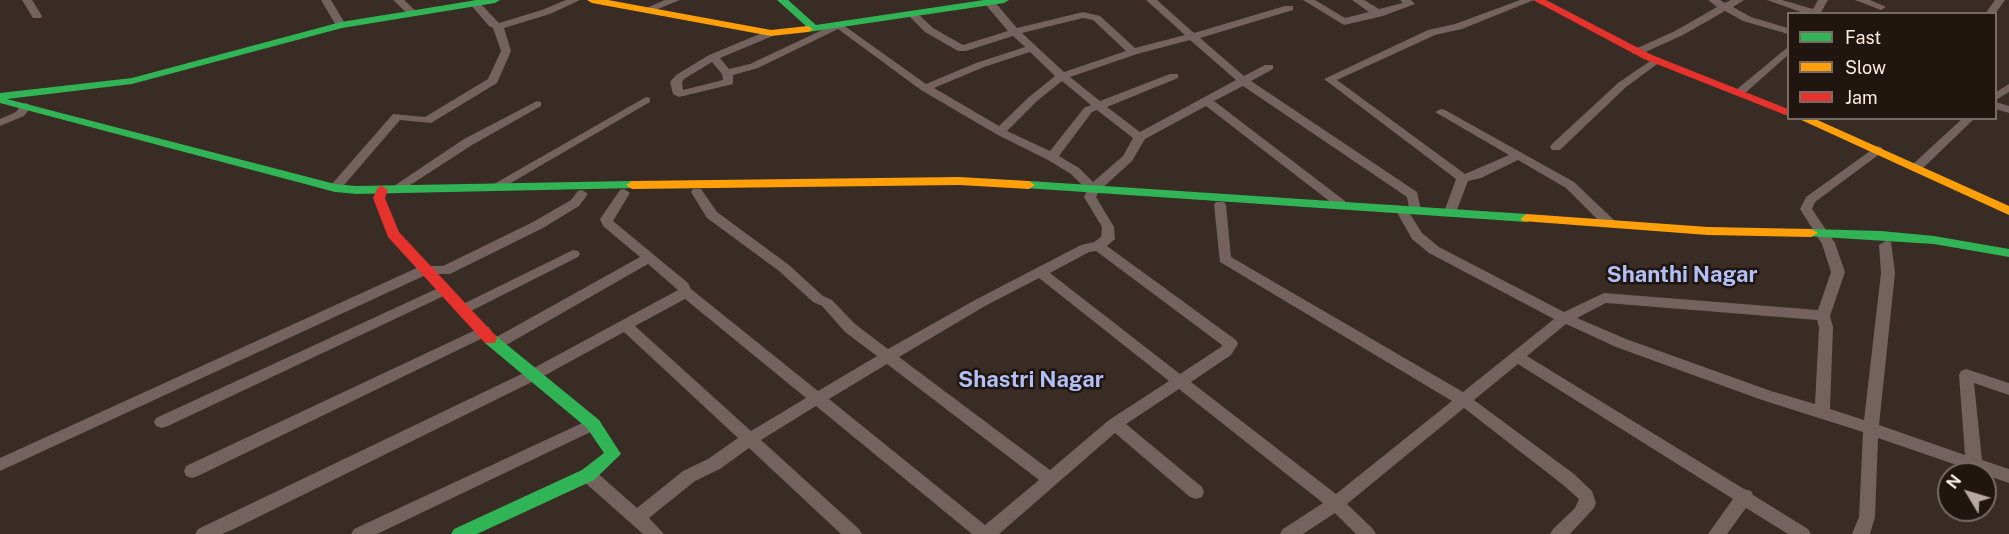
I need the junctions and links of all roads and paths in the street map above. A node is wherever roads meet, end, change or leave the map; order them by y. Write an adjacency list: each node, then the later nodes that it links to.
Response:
1 (27, 0): 31 (street)
2 (326, 0): 32 (street)
3 (398, 0): 28 (street)
4 (495, 0): 21 (main road)
5 (575, 0): 33 (street)
6 (595, 0): 26 (main road)
7 (675, 0): 26 (street)
8 (782, 0): 35 (main road)
9 (1004, 0): 20 (main road)
10 (1151, 0): 39 (street)
11 (1308, 0): 30 (street)
12 (1358, 0): 30 (street)
13 (1406, 0): 30 (street)
14 (1529, 0): 72 (street)
15 (1538, 0): 43 (main road)
16 (1713, 0): 23 (street)
17 (1739, 0): 23 (street)
18 (1772, 0): 27 (street)
19 (1860, 0): 24 (street)
20 (989, 2): 22 (main road); 37 (street)
21 (474, 3): 28 (main road); 33 (street)
22 (962, 3): 29 (main road)
23 (1724, 7): 36 (street); 43 (street)
24 (1881, 7)
25 (1289, 8): 39 (street)
26 (649, 9): 38 (main road)
27 (1812, 12)
28 (413, 14): 32 (main road)
29 (912, 14): 34 (main road); 37 (street)
30 (1378, 14)
31 (38, 16)
32 (341, 25): 53 (main road)
33 (498, 26): 73 (street)
34 (839, 26): 35 (main road); 47 (street); 51 (street)
35 (814, 28): 38 (main road)
36 (1787, 31)
37 (1015, 32): 40 (street); 42 (street)
38 (771, 33): 44 (street)
39 (1192, 38): 42 (street); 50 (street)
40 (1033, 48): 48 (street); 51 (street)
41 (1787, 51): 52 (street)
42 (1132, 52): 48 (street)
43 (1637, 52): 45 (main road)
44 (712, 57): 47 (street); 47 (street)
45 (1656, 60): 52 (main road); 67 (street)
46 (1269, 67): 50 (street)
47 (727, 73)
48 (1062, 76): 57 (street); 65 (street)
49 (1174, 76): 57 (street)
50 (1243, 81): 55 (street); 83 (street)
51 (925, 88): 65 (street)
52 (1740, 92): 61 (main road)
53 (0, 98): 59 (main road)
54 (646, 100): 74 (street)
55 (1207, 101): 66 (street); 80 (street)
56 (537, 104): 76 (street)
57 (1097, 105): 66 (street); 70 (street)
58 (0, 110): 59 (main road)
59 (23, 110): 64 (street); 73 (main road); 76 (main road)
60 (1441, 112): 69 (street)
61 (1787, 113)
62 (1968, 120): 71 (street)
63 (1822, 122): 68 (main road)
64 (0, 123)
65 (1000, 132): 70 (street)
66 (1140, 137): 78 (street)
67 (1556, 147)
68 (1877, 150): 71 (main road); 86 (street)
69 (1519, 155): 72 (street); 85 (street)
70 (1052, 157): 78 (street)
71 (1916, 168): 82 (main road)
72 (1463, 178): 84 (street)
73 (335, 188): 76 (main road)
74 (493, 188): 76 (main road); 78 (main road)
75 (696, 192): 77 (main road); 78 (main road); 104 (street)
76 (385, 193): 79 (main road); 93 (main road)
77 (624, 193): 79 (main road); 91 (street)
78 (1091, 193): 80 (main road); 81 (main road); 88 (street)
79 (582, 194): 93 (street)
80 (1341, 204): 83 (main road)
81 (1220, 205): 83 (main road); 109 (street)
82 (2009, 211)
83 (1407, 212): 84 (main road); 86 (main road); 99 (street)
84 (1450, 212): 85 (main road)
85 (1610, 224): 86 (main road)
86 (1824, 238): 87 (main road); 89 (main road); 98 (street)
87 (1886, 245): 92 (main road); 114 (street)
88 (1098, 246): 94 (street); 106 (street)
89 (2009, 253)
90 (573, 254): 97 (street)
91 (649, 257): 96 (street); 102 (street)
92 (2009, 261)
93 (426, 269): 95 (main road); 118 (street)
94 (1040, 272): 104 (street); 106 (street)
95 (446, 290): 97 (main road); 111 (street)
96 (686, 292): 100 (street); 108 (street)
97 (464, 309): 101 (main road)
98 (1823, 316): 99 (street); 110 (street)
99 (1564, 318): 103 (street); 110 (street)
100 (625, 325): 105 (street); 115 (street)
101 (484, 331): 102 (main road); 119 (street)
102 (496, 344): 105 (main road)
103 (1516, 356): 109 (street); 123 (street)
104 (887, 357): 108 (street); 121 (street)
105 (533, 375): 112 (main road); 126 (street)
106 (1178, 381): 113 (street); 124 (street)
107 (2009, 389): 117 (street)
108 (818, 399): 115 (street); 131 (street)
109 (1463, 400): 124 (street); 134 (street)
110 (1822, 412): 114 (street)
111 (162, 422)
112 (593, 424): 120 (main road); 127 (street)
113 (1116, 424): 121 (street); 122 (street)
114 (1870, 428): 116 (street); 137 (street)
115 (748, 440): 125 (street); 130 (street)
116 (1968, 462)
117 (1974, 462)
118 (0, 465)
119 (192, 471)
120 (588, 475): 125 (street); 128 (main road)
121 (1050, 479): 131 (street)
122 (1196, 492)
123 (1745, 496): 135 (street); 136 (street)
124 (1336, 504): 132 (street); 133 (street)
125 (637, 518): 129 (street)
126 (204, 534)
127 (360, 534)
128 (460, 534)
129 (655, 534)
130 (853, 534)
131 (986, 534)
132 (1290, 534)
133 (1367, 534)
134 (1559, 534)
135 (1717, 534)
136 (1802, 534)
137 (1861, 534)

